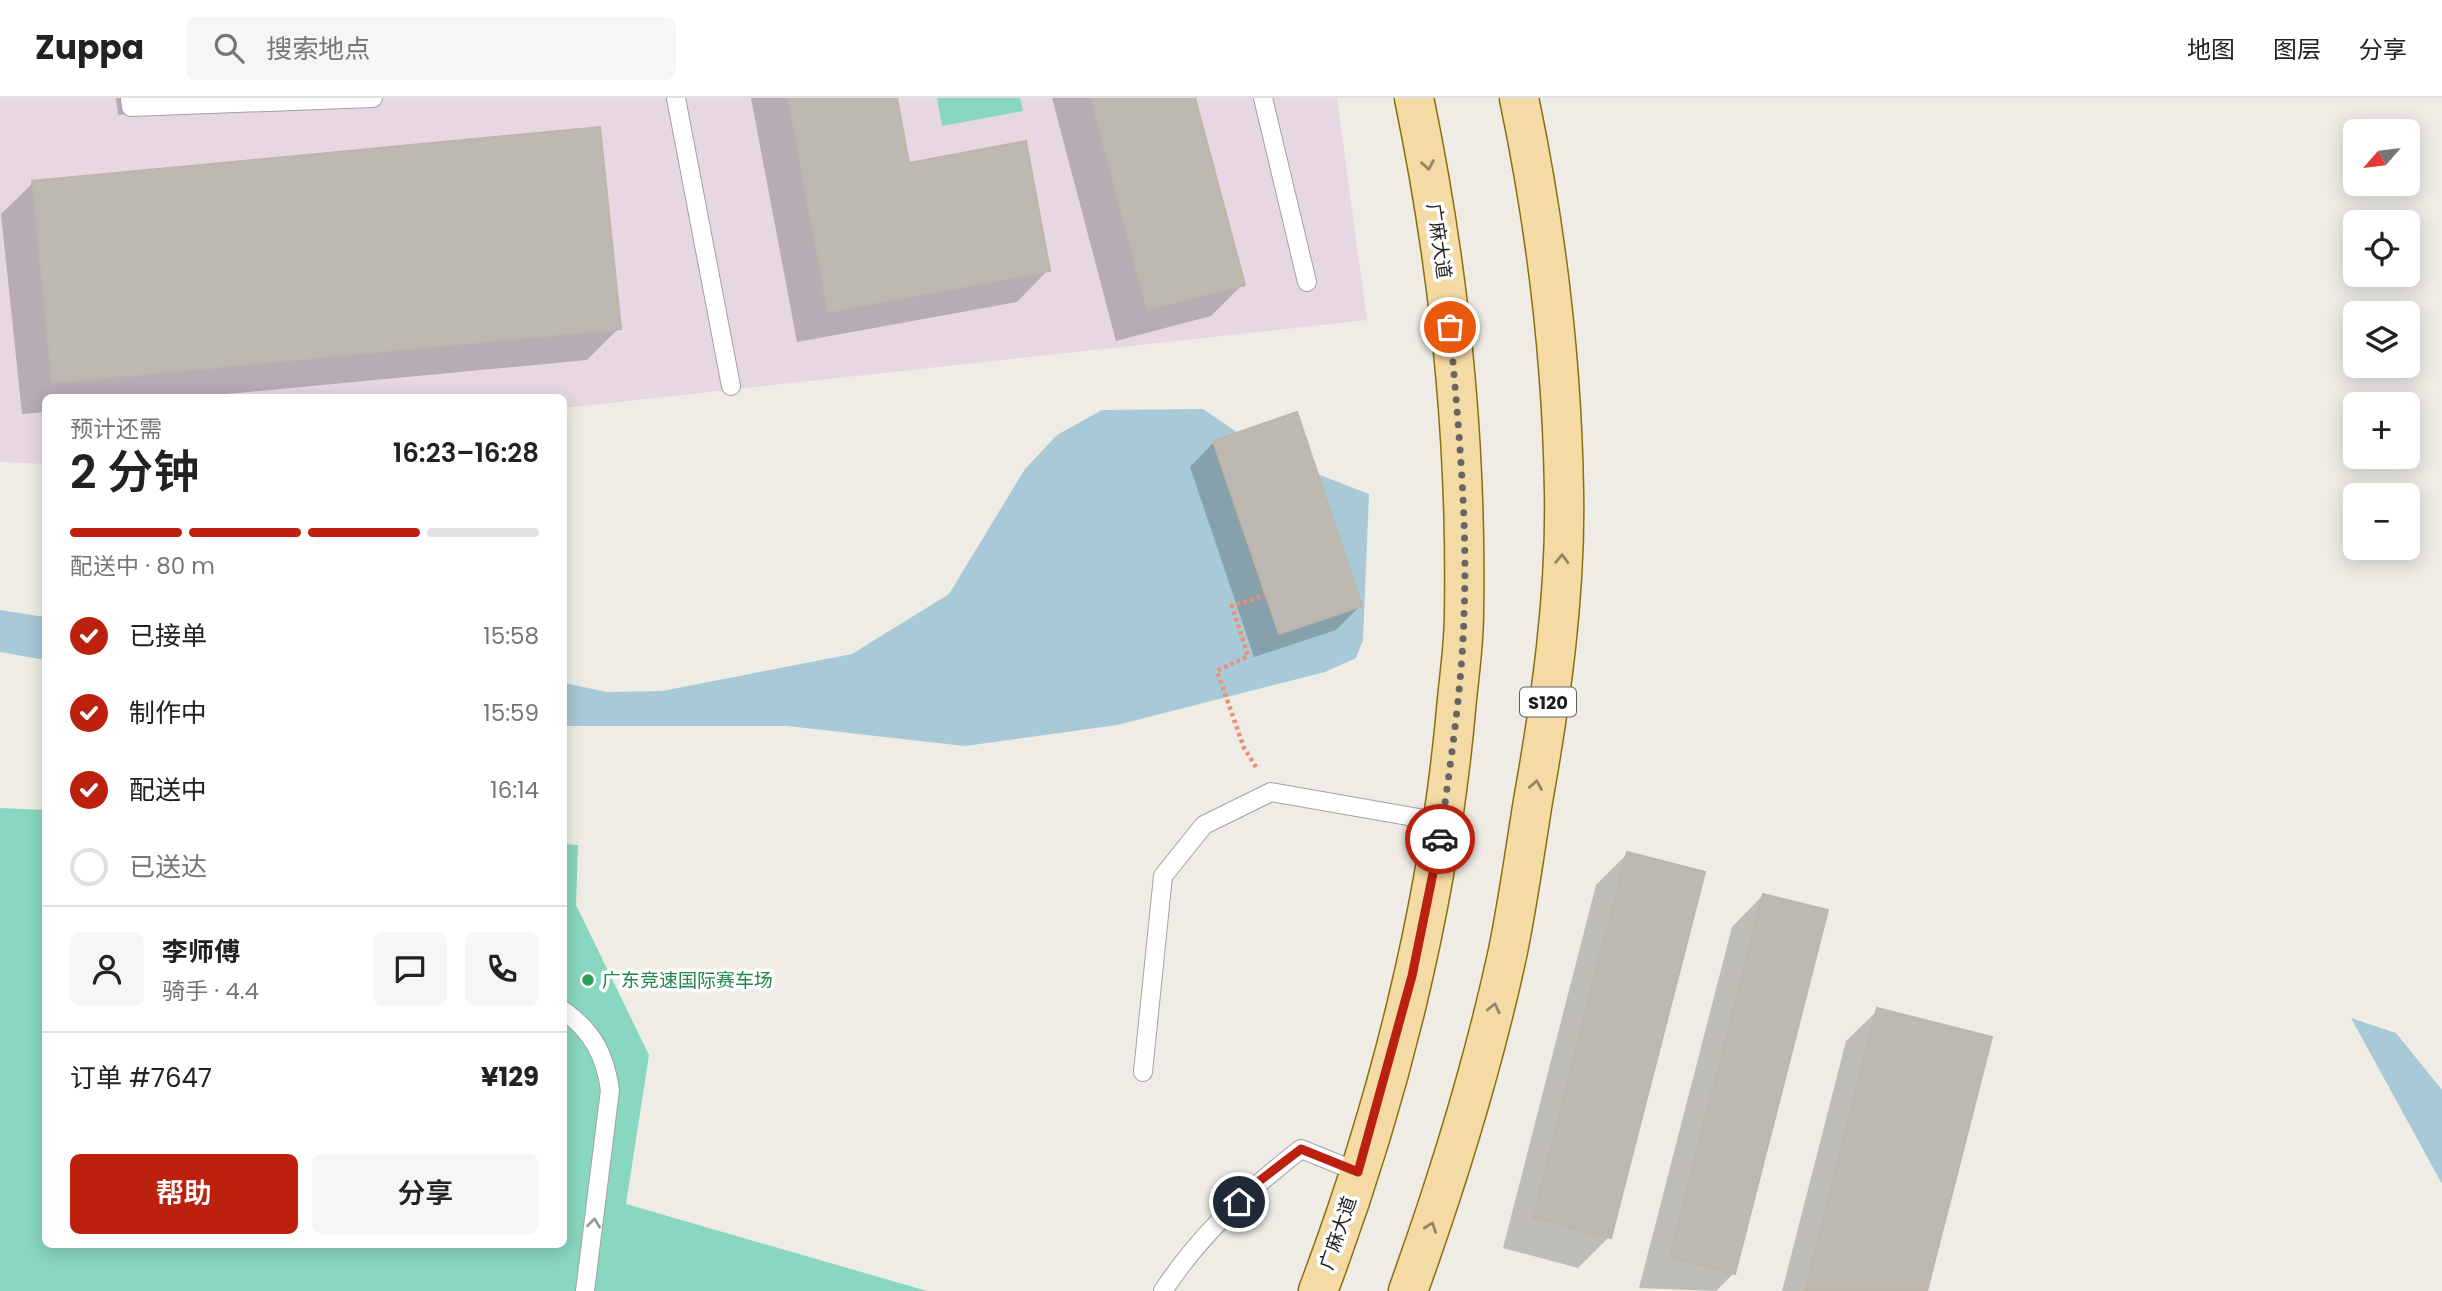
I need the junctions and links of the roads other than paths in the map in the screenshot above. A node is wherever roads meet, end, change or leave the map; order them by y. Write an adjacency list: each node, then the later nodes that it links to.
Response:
1 (130, 98): 2 (lane)
2 (373, 98)
3 (676, 98): 8 (lane)
4 (1263, 98): 7 (lane)
5 (1414, 98): 9 (main road, 广麻大道, one-way to 9)
6 (1519, 98): 16 (main road, S120, one-way to 6)
7 (1307, 282)
8 (731, 386)
9 (1442, 821): 11 (lane); 12 (main road, 广麻大道)
10 (567, 1013): 13 (lane, one-way to 10)
11 (1143, 1072)
12 (1358, 1172): 14 (lane); 15 (main road, 广麻大道)
13 (585, 1291)
14 (1163, 1291)
15 (1318, 1291)
16 (1408, 1291)

